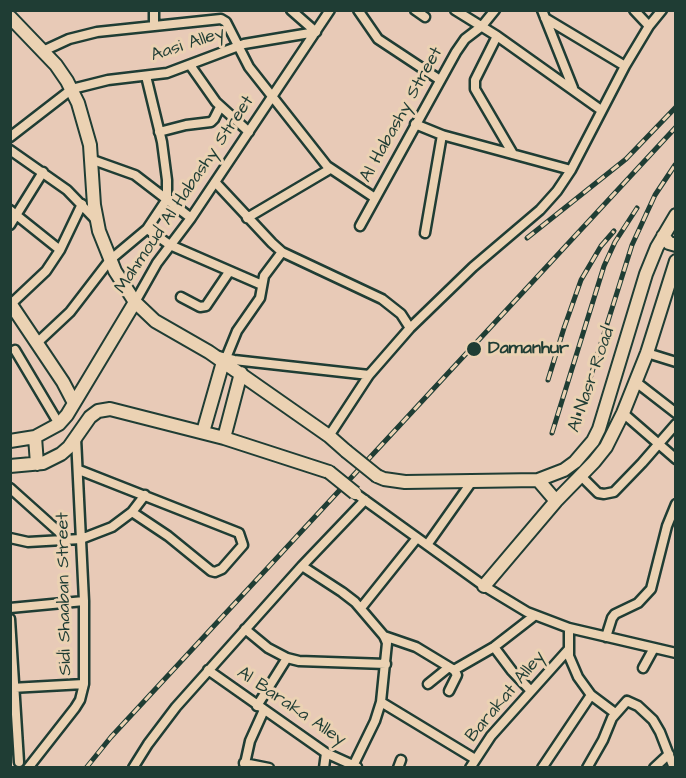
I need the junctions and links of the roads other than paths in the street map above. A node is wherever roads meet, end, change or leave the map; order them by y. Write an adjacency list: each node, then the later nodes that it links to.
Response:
1 (154, 10): 13 (street)
2 (291, 10): 16 (street)
3 (330, 10): 16 (street, Mahmoud Al Habashy Street)
4 (358, 10): 23 (street)
5 (415, 10): 12 (street)
6 (455, 10): 14 (street)
7 (495, 10): 14 (street, Al Habashy Street)
8 (634, 10): 15 (street)
9 (662, 10): 15 (street)
10 (543, 14): 21 (street); 25 (street)
11 (10, 17): 19 (main road, Al Nasr Road)
12 (425, 17)
13 (154, 25): 18 (street); 19 (street)
14 (482, 26): 17 (street); 23 (street, Al Habashy Street)
15 (649, 26): 21 (street)
16 (316, 32): 18 (street, Aasi Alley); 26 (street, Mahmoud Al Habashy Street)
17 (497, 36): 25 (street); 35 (street)
18 (237, 46): 20 (street, Aasi Alley); 26 (street)
19 (43, 51): 24 (main road, Al Nasr Road)
20 (190, 65): 22 (street, Aasi Alley); 27 (street)
21 (625, 66): 28 (street)
22 (146, 76): 24 (street, Aasi Alley); 30 (street)
23 (440, 80): 29 (street, Al Habashy Street)
24 (72, 89): 33 (street); 36 (main road, Al Nasr Road)
25 (574, 89): 28 (street)
26 (272, 98): 31 (street, Mahmoud Al Habashy Street); 37 (street)
27 (220, 107): 30 (street); 31 (street)
28 (601, 110): 38 (street)
29 (415, 124): 32 (street); 41 (street, Al Habashy Street)
30 (159, 132): 42 (street)
31 (249, 132): 40 (street, Mahmoud Al Habashy Street)
32 (442, 135): 35 (street); 52 (street)
33 (10, 137)
34 (10, 150): 39 (street)
35 (513, 154): 38 (street)
36 (93, 160): 42 (street); 48 (main road, Al Nasr Road)
37 (330, 169): 41 (street); 47 (street)
38 (571, 170): 66 (street)
39 (43, 172): 43 (street); 44 (street)
40 (215, 182): 46 (street, Mahmoud Al Habashy Street); 47 (street)
41 (375, 198): 50 (street, Al Habashy Street)
42 (167, 199): 46 (street); 51 (street)
43 (82, 204): 48 (street); 56 (street)
44 (14, 213): 49 (street); 56 (street)
45 (675, 215): 53 (main road, Al Nasr Road)
46 (191, 218): 54 (street, Mahmoud Al Habashy Street)
47 (248, 218): 57 (street)
48 (96, 220): 58 (main road, Al Nasr Road)
49 (10, 225)
50 (360, 226)
51 (147, 229): 54 (street); 58 (street)
52 (425, 233)
53 (663, 236): 55 (main road); 59 (main road, Al Nasr Road)
54 (170, 245): 61 (street); 64 (street, Mahmoud Al Habashy Street)
55 (675, 245)
56 (60, 250): 65 (street)
57 (282, 252): 62 (street); 66 (street)
58 (110, 260): 64 (main road, Al Nasr Road); 67 (street)
59 (651, 263): 60 (main road); 93 (main road, Al Nasr Road)
60 (673, 266): 69 (main road, Al Nasr Road)
61 (229, 272): 62 (street); 63 (street)
62 (262, 285): 70 (street)
63 (181, 297)
64 (135, 302): 70 (main road, Al Nasr Road); 75 (main road, Mahmoud Al Habashy Street)
65 (11, 304): 67 (main road)
66 (410, 328): 73 (street)
67 (38, 342): 75 (main road)
68 (15, 350): 78 (street)
69 (647, 353): 71 (street); 74 (main road, Al Nasr Road)
70 (225, 360): 72 (main road, Al Nasr Road); 73 (street); 80 (main road)
71 (675, 362)
72 (241, 374): 81 (main road, Al Nasr Road); 84 (main road)
73 (369, 375): 81 (street)
74 (636, 382): 76 (main road, Al Nasr Road); 77 (street)
75 (74, 403): 78 (main road, Mahmoud Al Habashy Street)
76 (623, 413): 86 (street); 91 (main road, Al Nasr Road)
77 (675, 413)
78 (59, 424): 82 (main road)
79 (675, 424): 86 (street)
80 (203, 432): 83 (main road); 84 (main road)
81 (329, 436): 92 (main road, Al Nasr Road, bridge)
82 (35, 437): 85 (main road); 88 (main road)
83 (76, 438): 88 (main road); 90 (street, Sidi Shaaban Street)
84 (224, 438): 96 (main road, bridge)
85 (10, 441)
86 (659, 444): 87 (street); 91 (street)
87 (675, 459)
88 (38, 464): 89 (main road)
89 (10, 466)
90 (78, 470): 95 (street); 102 (street, Sidi Shaaban Street)
91 (581, 476): 97 (main road, Al Nasr Road)
92 (473, 480): 93 (main road, Al Nasr Road); 104 (street)
93 (538, 480): 97 (main road)
94 (10, 488): 103 (street)
95 (145, 495): 99 (street); 99 (street)
96 (360, 496): 101 (street); 105 (street)
97 (556, 501): 106 (main road, Al Nasr Road)
98 (675, 508): 115 (street)
99 (132, 512): 102 (street)
100 (10, 538): 103 (street)
101 (417, 538): 104 (street); 109 (street)
102 (81, 539): 103 (street); 107 (street, Sidi Shaaban Street)
103 (68, 540)
104 (427, 545): 106 (street)
105 (302, 566): 109 (street); 112 (street)
106 (484, 586): 110 (street)
107 (84, 601): 108 (street); 125 (street, Sidi Shaaban Street)
108 (10, 608)
109 (361, 608): 114 (street)
110 (534, 616): 113 (street); 116 (street)
111 (10, 619): 127 (street)
112 (245, 628): 120 (street); 124 (street)
113 (568, 628): 115 (street); 118 (street)
114 (384, 636): 121 (street); 122 (street)
115 (606, 637): 117 (street)
116 (494, 646): 122 (street); 129 (street)
117 (654, 648): 119 (street); 123 (street)
118 (568, 650): 129 (street, Barakat Alley); 130 (street)
119 (675, 653)
120 (287, 658): 121 (street); 132 (street)
121 (386, 664): 131 (street)
122 (451, 668): 126 (street); 128 (street)
123 (643, 668)
124 (208, 670): 132 (street, Al Baraka Alley); 142 (street)
125 (84, 684): 127 (street); 139 (street, Sidi Shaaban Street)
126 (428, 684)
127 (12, 688): 134 (street)
128 (448, 691)
129 (531, 691): 138 (street, Barakat Alley)
130 (591, 695): 133 (street); 145 (street)
131 (381, 702): 138 (street); 141 (street)
132 (261, 708): 135 (street, Al Baraka Alley); 140 (street)
133 (615, 713): 136 (street); 146 (street)
134 (14, 735): 137 (street)
135 (326, 753): 141 (street, Al Baraka Alley); 144 (street)
136 (669, 754): 147 (street); 148 (street)
137 (15, 762): 139 (street)
138 (472, 763)
139 (31, 764)
140 (244, 765): 143 (street)
141 (355, 767)
142 (133, 768)
143 (269, 768)
144 (324, 768)
145 (542, 768)
146 (587, 768)
147 (654, 768)
148 (674, 768)

